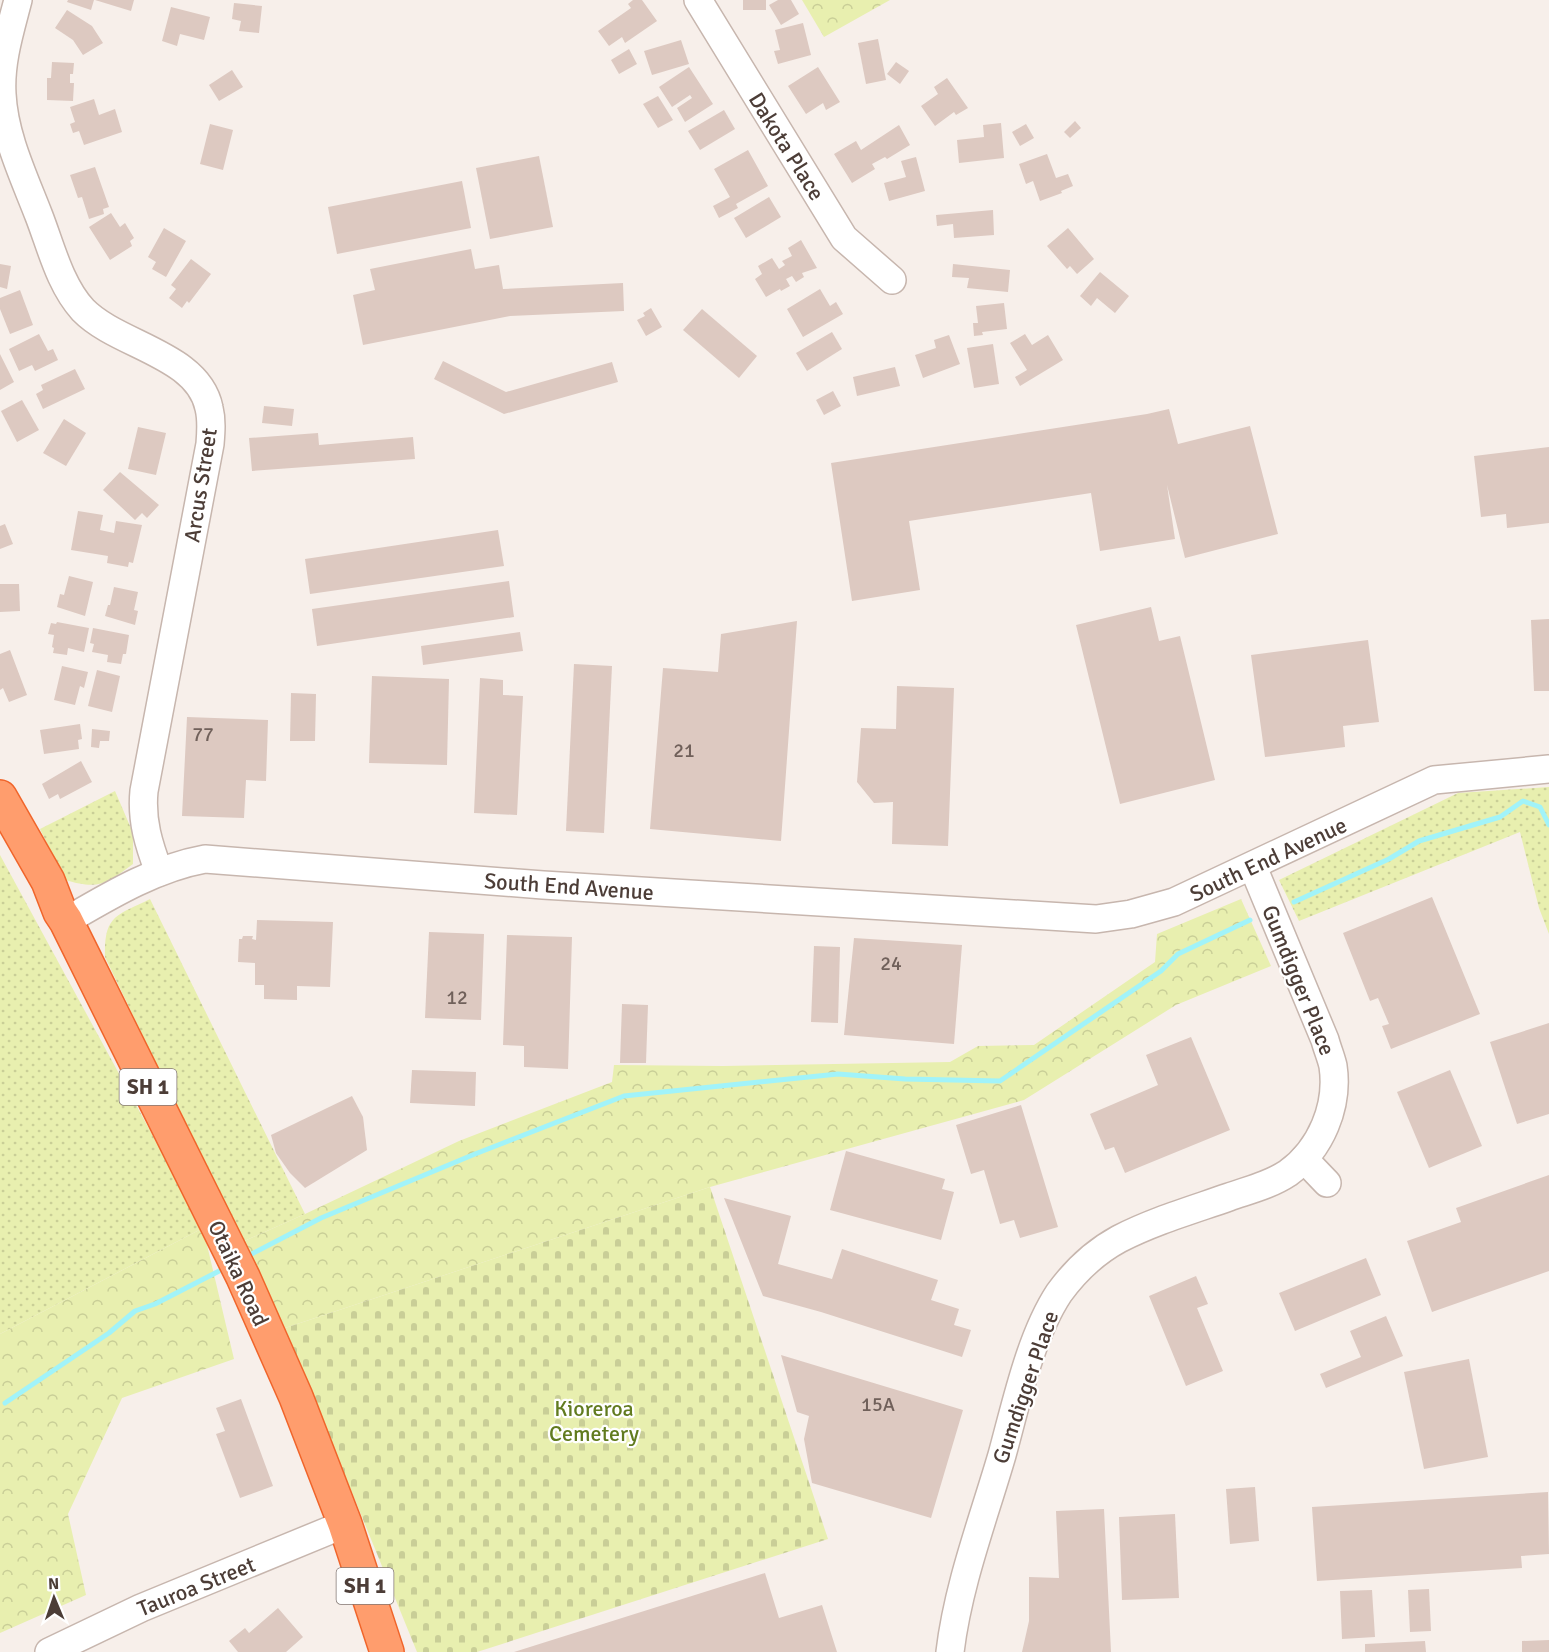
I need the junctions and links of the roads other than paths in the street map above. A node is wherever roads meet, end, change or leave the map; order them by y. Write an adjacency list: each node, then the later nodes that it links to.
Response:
1 (18, 0): 8 (street, Arcus Street)
2 (698, 0): 3 (street, Dakota Place)
3 (892, 280)
4 (1549, 769): 7 (street, South End Avenue)
5 (0, 797): 9 (highway, Otaika Road / SH 1)
6 (0, 829): 9 (highway, Otaika Road / SH 1)
7 (1253, 867): 8 (street, South End Avenue); 10 (street, Gumdigger Place)
8 (159, 872): 9 (street)
9 (63, 917): 12 (highway, Otaika Road / SH 1)
10 (1304, 1159): 11 (street); 15 (street, Gumdigger Place)
11 (1327, 1183)
12 (345, 1524): 13 (highway, Otaika Road / SH 1); 14 (street, Tauroa Street)
13 (387, 1650)
14 (49, 1652)
15 (950, 1652)

